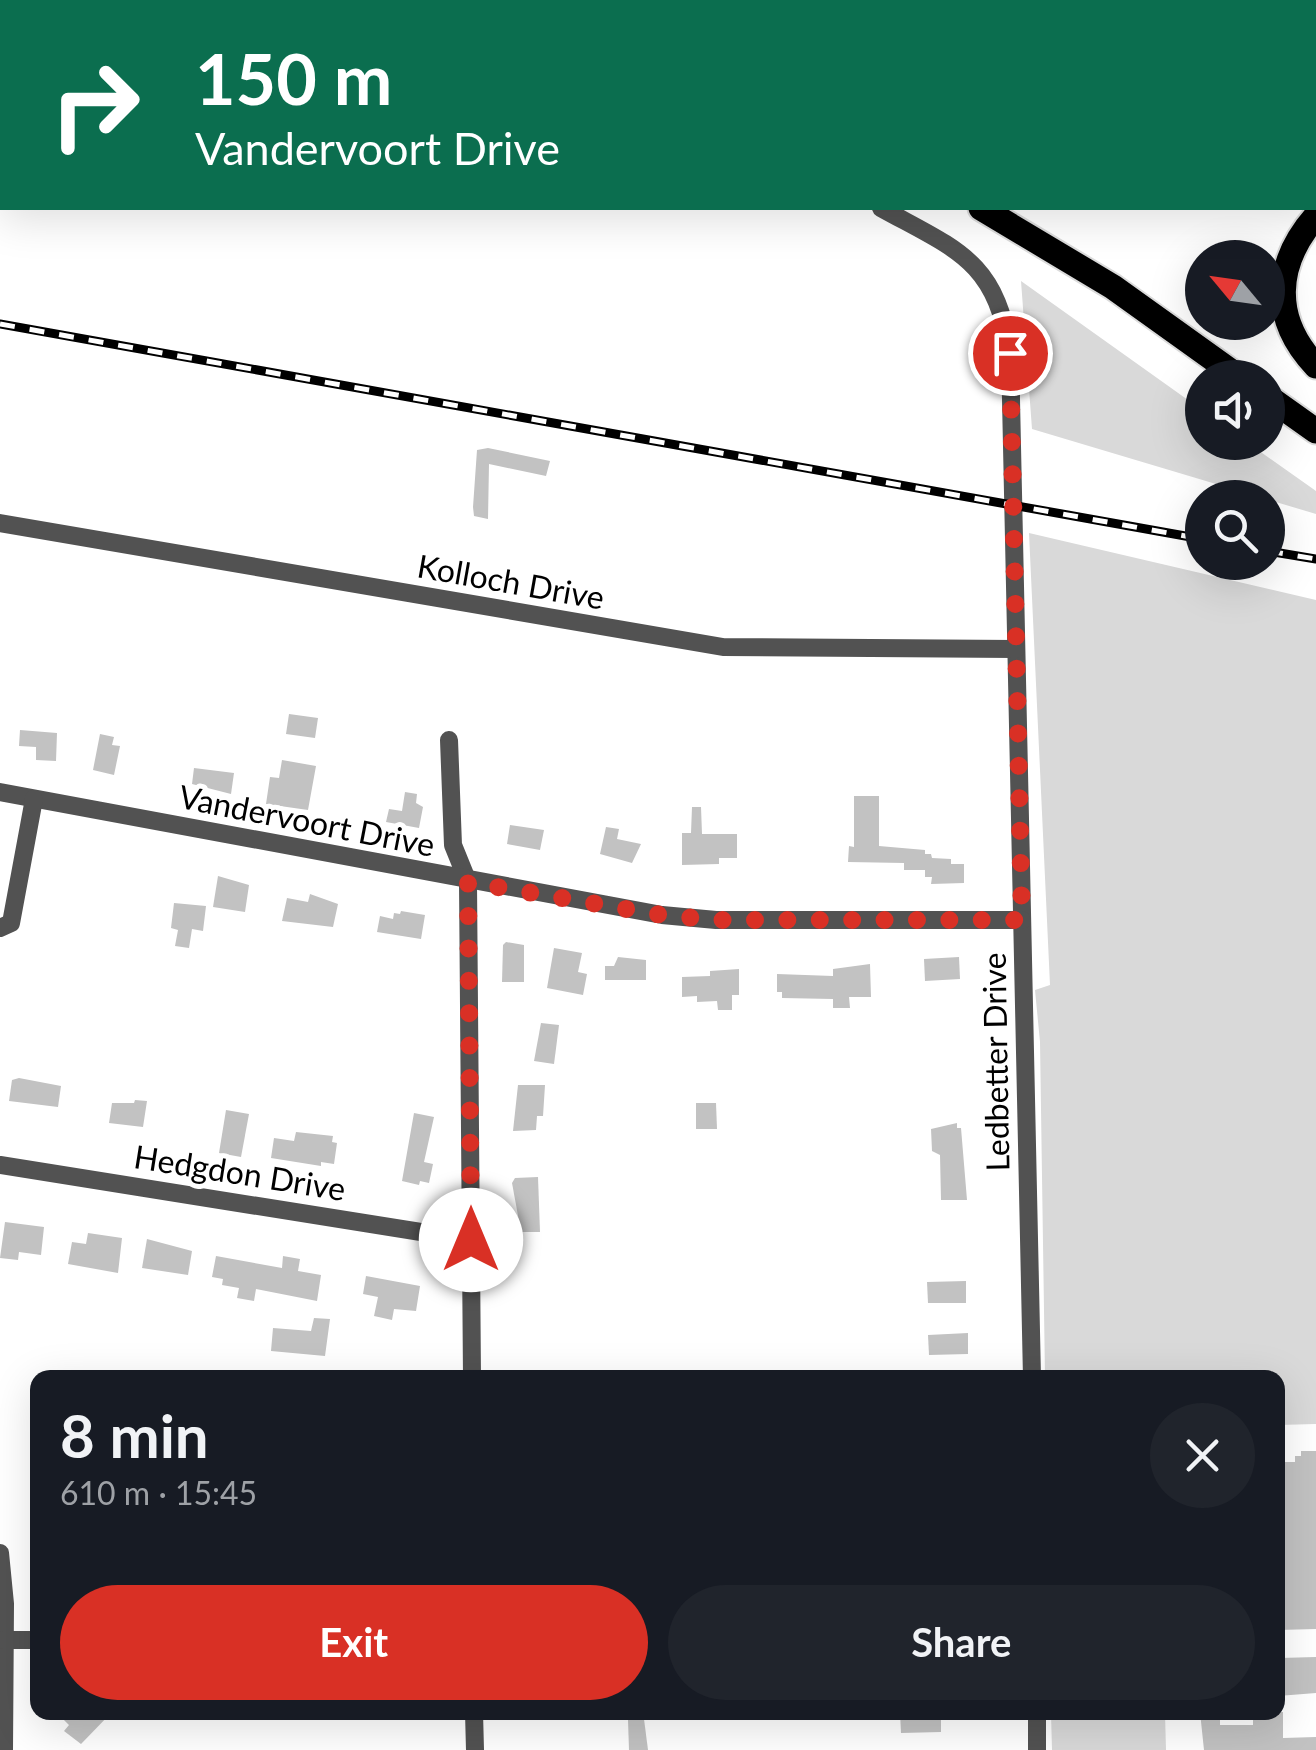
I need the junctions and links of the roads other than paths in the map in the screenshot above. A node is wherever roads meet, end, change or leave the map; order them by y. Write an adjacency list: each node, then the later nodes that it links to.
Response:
1 (884, 210): 9 (street, Ledbetter Drive)
2 (984, 210): 4 (highway)
3 (1316, 216): 5 (highway)
4 (1214, 360)
5 (1316, 366)
6 (1285, 409): 7 (highway)
7 (1316, 432)
8 (0, 523): 9 (street, Kolloch Drive)
9 (1016, 649): 14 (street, Ledbetter Drive)
10 (449, 740): 13 (street)
11 (0, 792): 12 (street, Vandervoort Drive)
12 (34, 799): 13 (street, Vandervoort Drive); 15 (street)
13 (468, 882): 14 (street, Vandervoort Drive); 17 (street)
14 (1022, 920): 19 (street, Ledbetter Drive)
15 (0, 928)
16 (0, 1164): 17 (street, Hedgdon Drive)
17 (471, 1240): 18 (street)
18 (472, 1370)
19 (1032, 1370)
20 (0, 1552): 21 (street)
21 (2, 1605): 22 (street)
22 (3, 1640): 23 (street); 26 (street)
23 (30, 1640)
24 (474, 1720): 27 (street)
25 (1037, 1720): 28 (street)
26 (4, 1750)
27 (474, 1750)
28 (1038, 1750)

